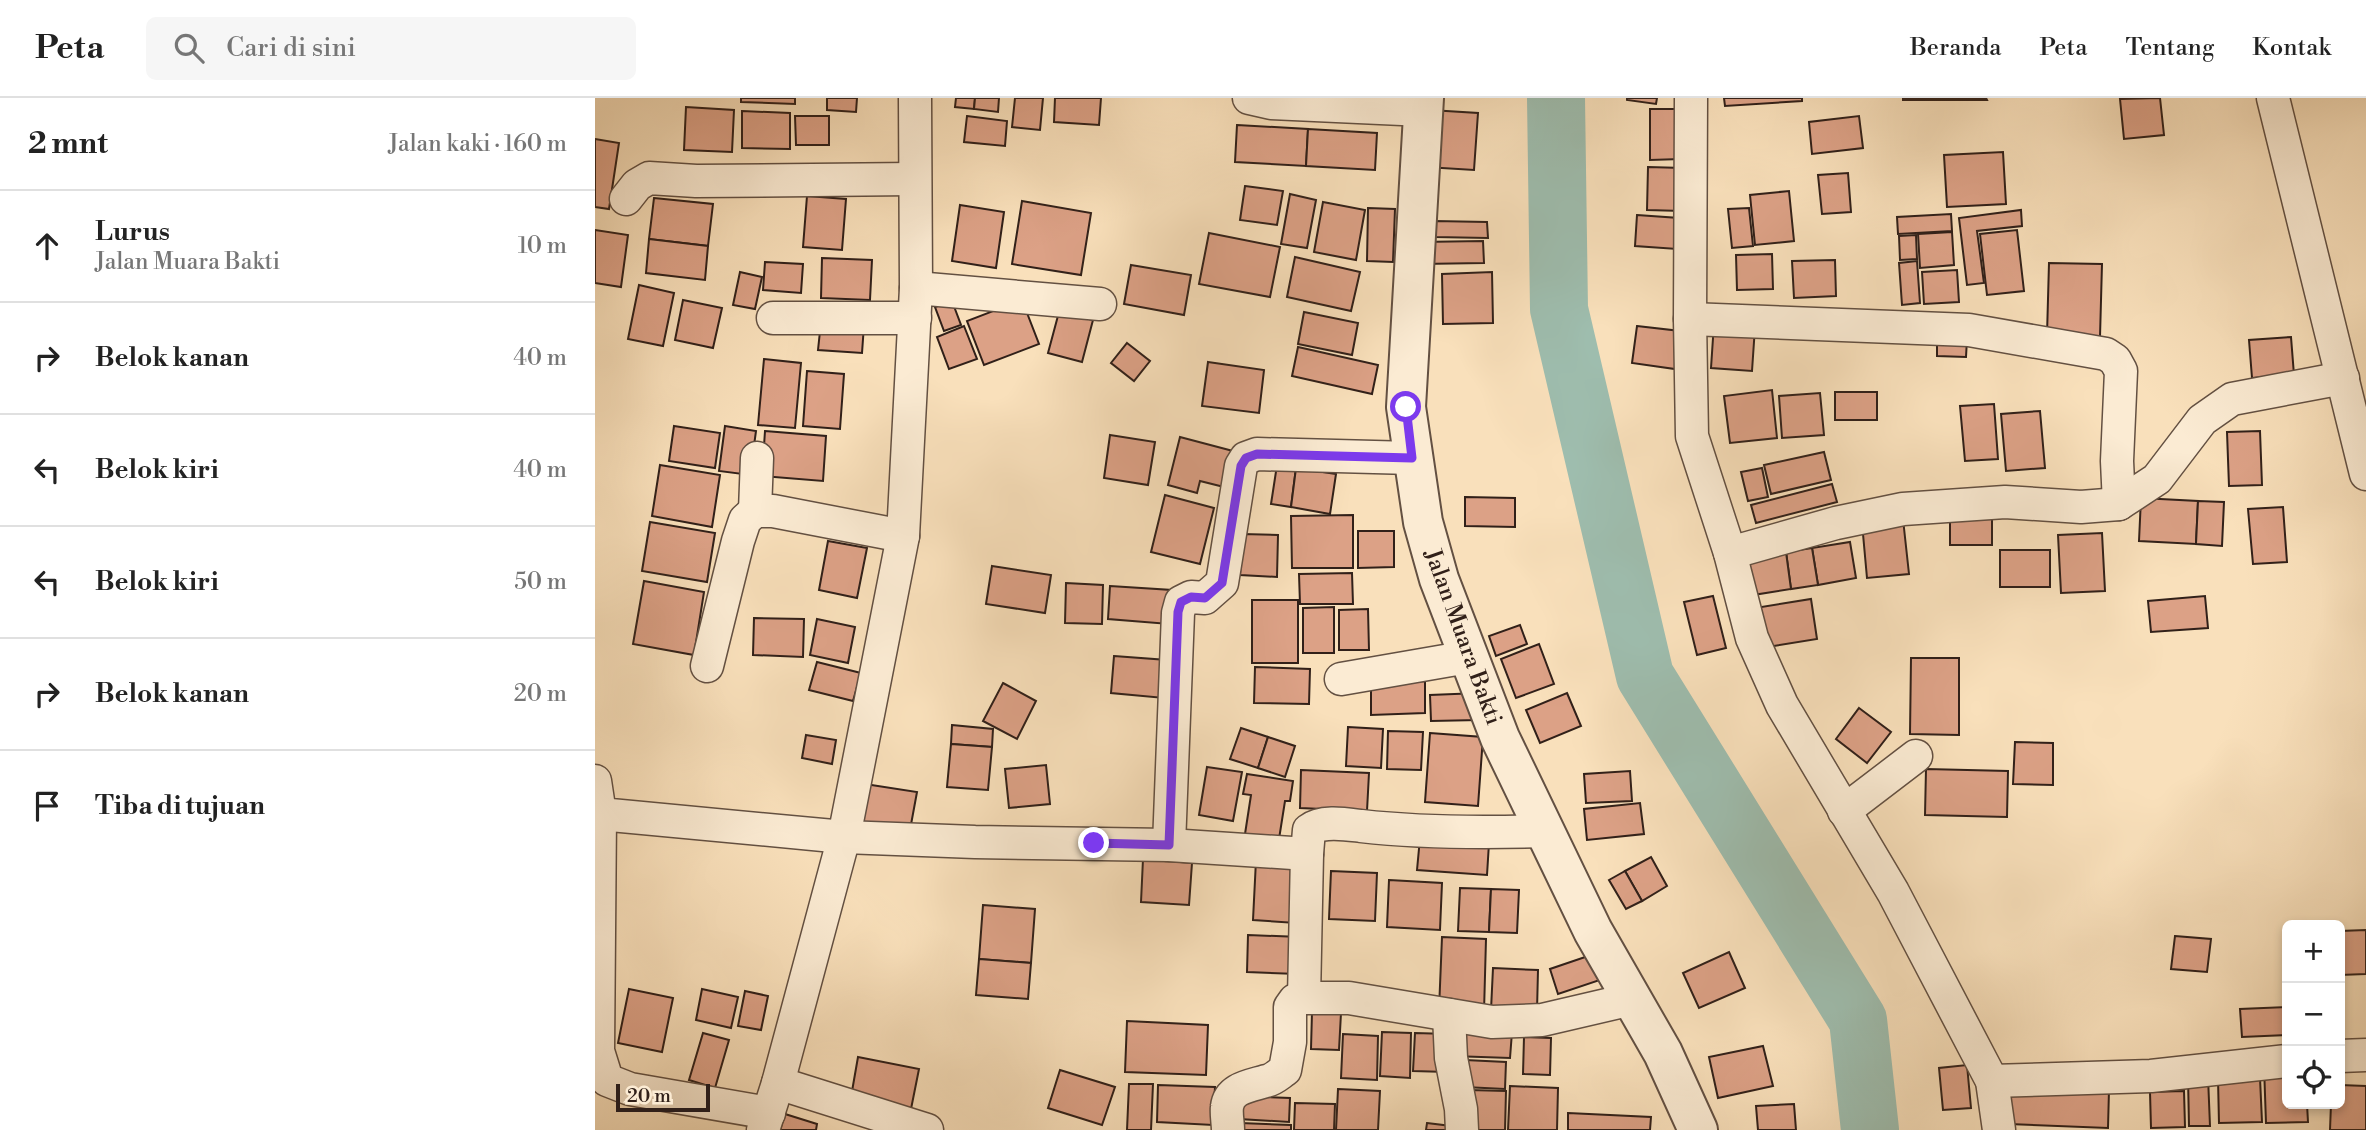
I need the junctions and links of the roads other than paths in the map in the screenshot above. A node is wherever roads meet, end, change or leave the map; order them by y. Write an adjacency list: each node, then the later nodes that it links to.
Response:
1 (915, 98): 6 (street)
2 (1249, 98): 5 (street)
3 (1691, 98): 11 (street)
4 (2273, 98): 12 (street)
5 (1424, 104): 14 (street, Jalan Muara Bakti)
6 (914, 179): 7 (street); 8 (street)
7 (626, 199)
8 (915, 303): 9 (street); 10 (street); 18 (street)
9 (1100, 304)
10 (773, 318)
11 (1690, 319): 16 (street); 19 (street)
12 (2343, 378): 15 (street); 16 (street)
13 (757, 458): 17 (street)
14 (1412, 458): 20 (street, Jalan Muara Bakti); 29 (street)
15 (2366, 474)
16 (2119, 504): 19 (street)
17 (755, 511): 18 (street); 21 (street)
18 (903, 536): 28 (street)
19 (1730, 553): 25 (street)
20 (1468, 657): 22 (street); 27 (street, Jalan Muara Bakti)
21 (707, 666)
22 (1341, 679)
23 (1916, 756): 25 (street)
24 (595, 781): 26 (street)
25 (1844, 811): 37 (street)
26 (600, 814): 28 (street); 39 (street)
27 (1545, 831): 30 (street); 32 (street, Jalan Muara Bakti)
28 (844, 836): 29 (street); 38 (street)
29 (1169, 845): 30 (street)
30 (1307, 854): 31 (street)
31 (1304, 998): 33 (street); 41 (street)
32 (1632, 999): 33 (street); 43 (street, Jalan Muara Bakti)
33 (1449, 1015): 42 (street)
34 (2366, 1055): 35 (street)
35 (2345, 1056)
36 (2282, 1062): 37 (street)
37 (1992, 1082): 44 (street)
38 (778, 1083): 39 (street); 40 (street)
39 (766, 1121)
40 (927, 1130)
41 (1228, 1130)
42 (1462, 1130)
43 (1698, 1130)
44 (1999, 1130)

